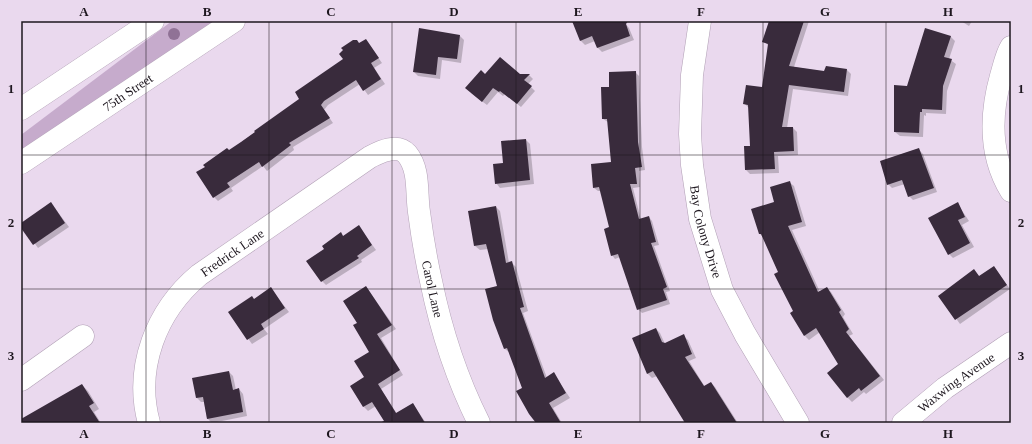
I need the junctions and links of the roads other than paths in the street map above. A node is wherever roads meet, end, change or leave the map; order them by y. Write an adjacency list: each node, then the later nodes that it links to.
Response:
1 (153, 21): 5 (street)
2 (234, 21): 7 (street, 75th Street)
3 (700, 21): 14 (street, Bay Colony Drive)
4 (1011, 47): 8 (street)
5 (21, 109)
6 (405, 152): 12 (street, Fredrick Lane); 13 (street, Carol Lane)
7 (21, 163)
8 (1011, 191)
9 (83, 336): 11 (street)
10 (1011, 343): 15 (street, Waxwing Avenue)
11 (21, 380)
12 (149, 423)
13 (479, 423)
14 (798, 423)
15 (903, 423)

